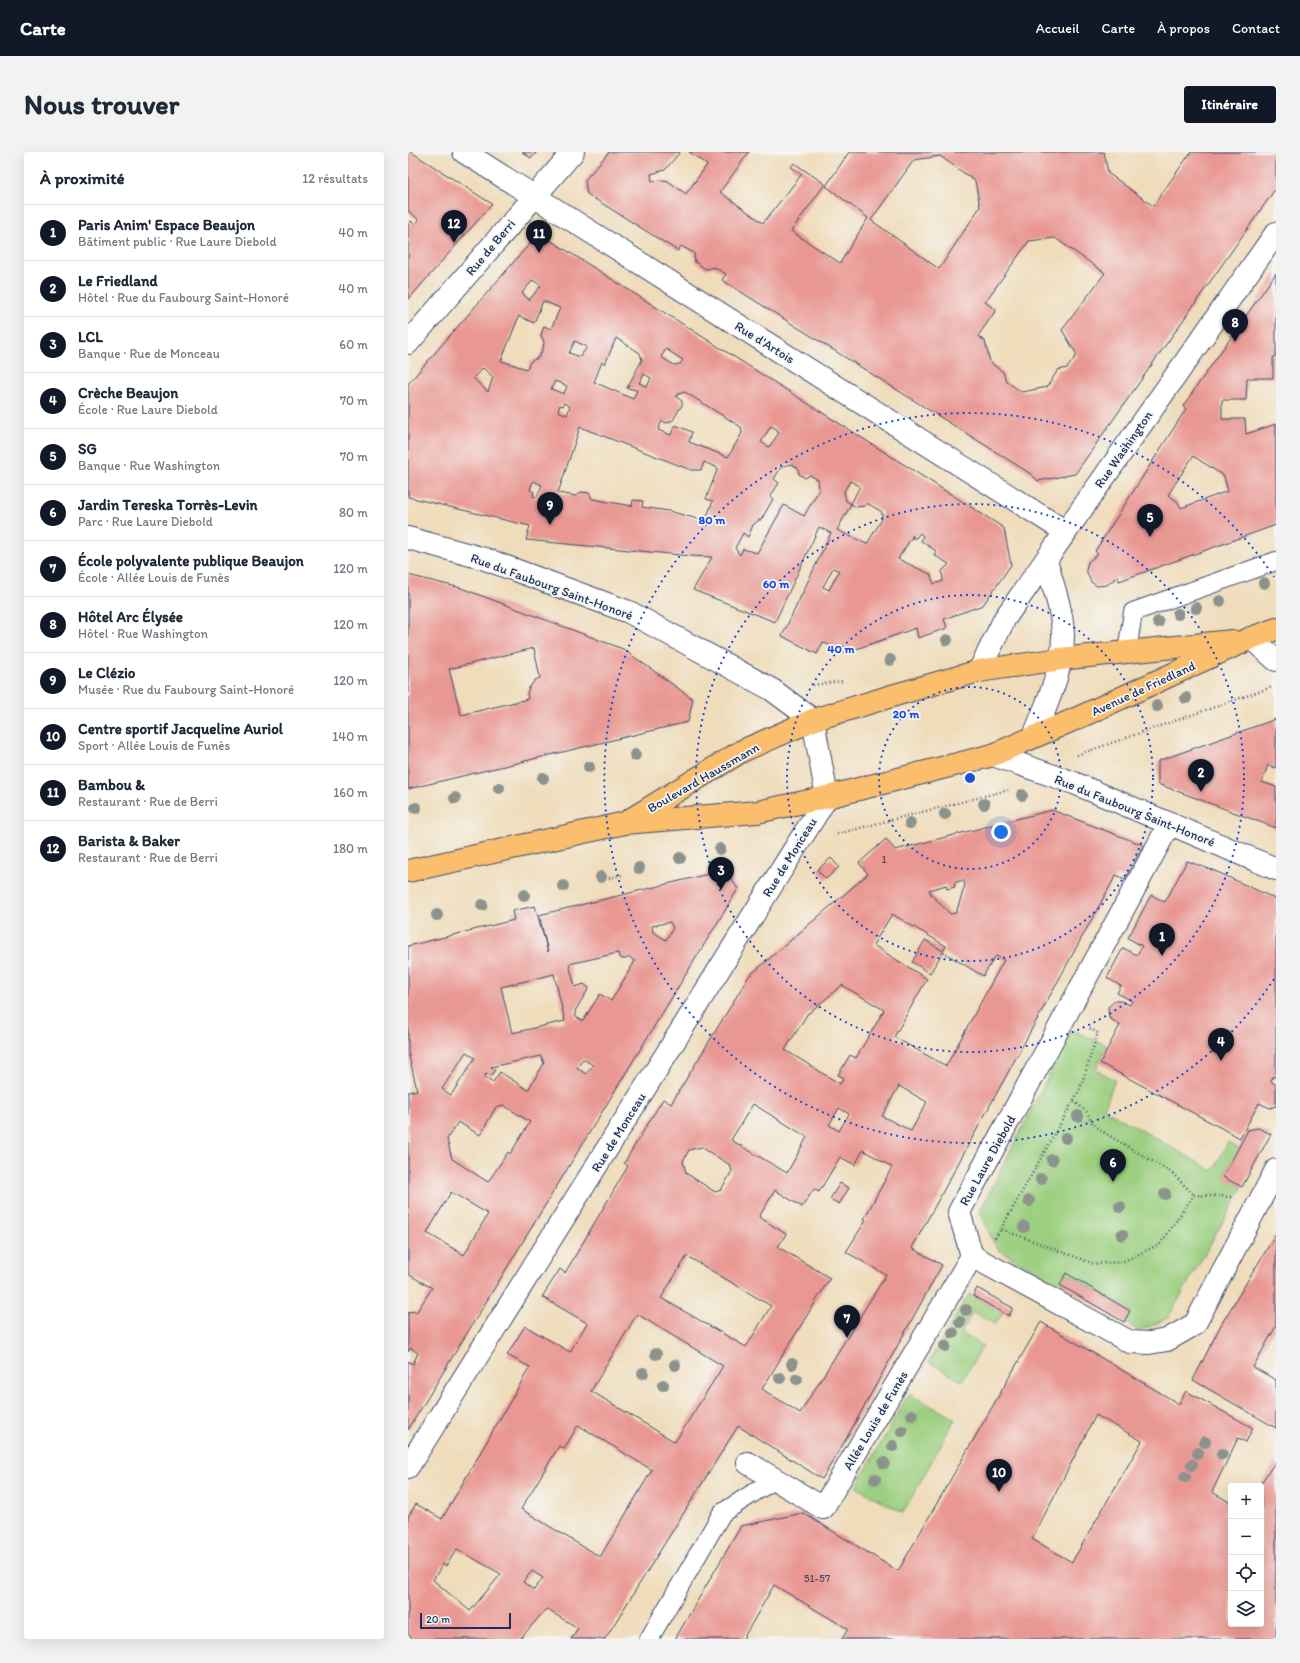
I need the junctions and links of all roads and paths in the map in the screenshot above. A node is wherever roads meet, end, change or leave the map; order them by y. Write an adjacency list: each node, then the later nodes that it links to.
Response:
1 (464, 152): 3 (street, Rue d'Artois)
2 (573, 152): 3 (street, Rue de Berri)
3 (534, 197): 5 (street, Rue de Berri); 6 (street, Rue d'Artois)
4 (1276, 233): 6 (street, Rue Washington)
5 (408, 343)
6 (1066, 532): 8 (street, Rue Washington)
7 (408, 538): 18 (street, Rue du Faubourg Saint-Honoré)
8 (1046, 560): 14 (street); 16 (street, Rue Washington)
9 (1276, 562): 13 (lane)
10 (1276, 629): 11 (main road, Avenue de Friedland)
11 (1251, 638): 12 (lane); 13 (main road, Avenue de Friedland); 15 (street); 19 (main road, Avenue de Friedland)
12 (1276, 650)
13 (1126, 652): 14 (main road, Avenue de Friedland)
14 (1060, 659): 16 (main road, Boulevard Haussmann); 19 (street)
15 (1276, 660)
16 (978, 671): 18 (main road, Boulevard Haussmann)
17 (1270, 688): 21 (path)
18 (813, 720): 23 (street); 24 (main road, Boulevard Haussmann)
19 (1034, 736): 20 (main road, Boulevard Haussmann)
20 (993, 755): 23 (main road, Boulevard Haussmann); 26 (street, Rue du Faubourg Saint-Honoré)
21 (1076, 755)
22 (1009, 790): 25 (path)
23 (827, 797): 24 (main road, Boulevard Haussmann); 40 (street, Rue de Monceau)
24 (625, 822): 28 (main road, Boulevard Haussmann)
25 (878, 823)
26 (1170, 823): 27 (street, Rue du Faubourg Saint-Honoré); 31 (street, Rue Laure Diebold)
27 (1276, 868)
28 (408, 871)
29 (622, 874): 30 (path)
30 (605, 879)
31 (1065, 1016): 32 (path); 38 (street, Rue Laure Diebold)
32 (1074, 1101): 34 (path); 36 (path)
33 (1276, 1170): 38 (street)
34 (1194, 1195): 35 (path); 36 (path)
35 (1237, 1197)
36 (1001, 1228): 37 (path)
37 (993, 1242)
38 (972, 1256): 41 (street, Allée Louis de Funès)
39 (748, 1463): 41 (street, Allée Louis de Funès)
40 (408, 1467)
41 (775, 1479): 42 (lane)
42 (649, 1639)

